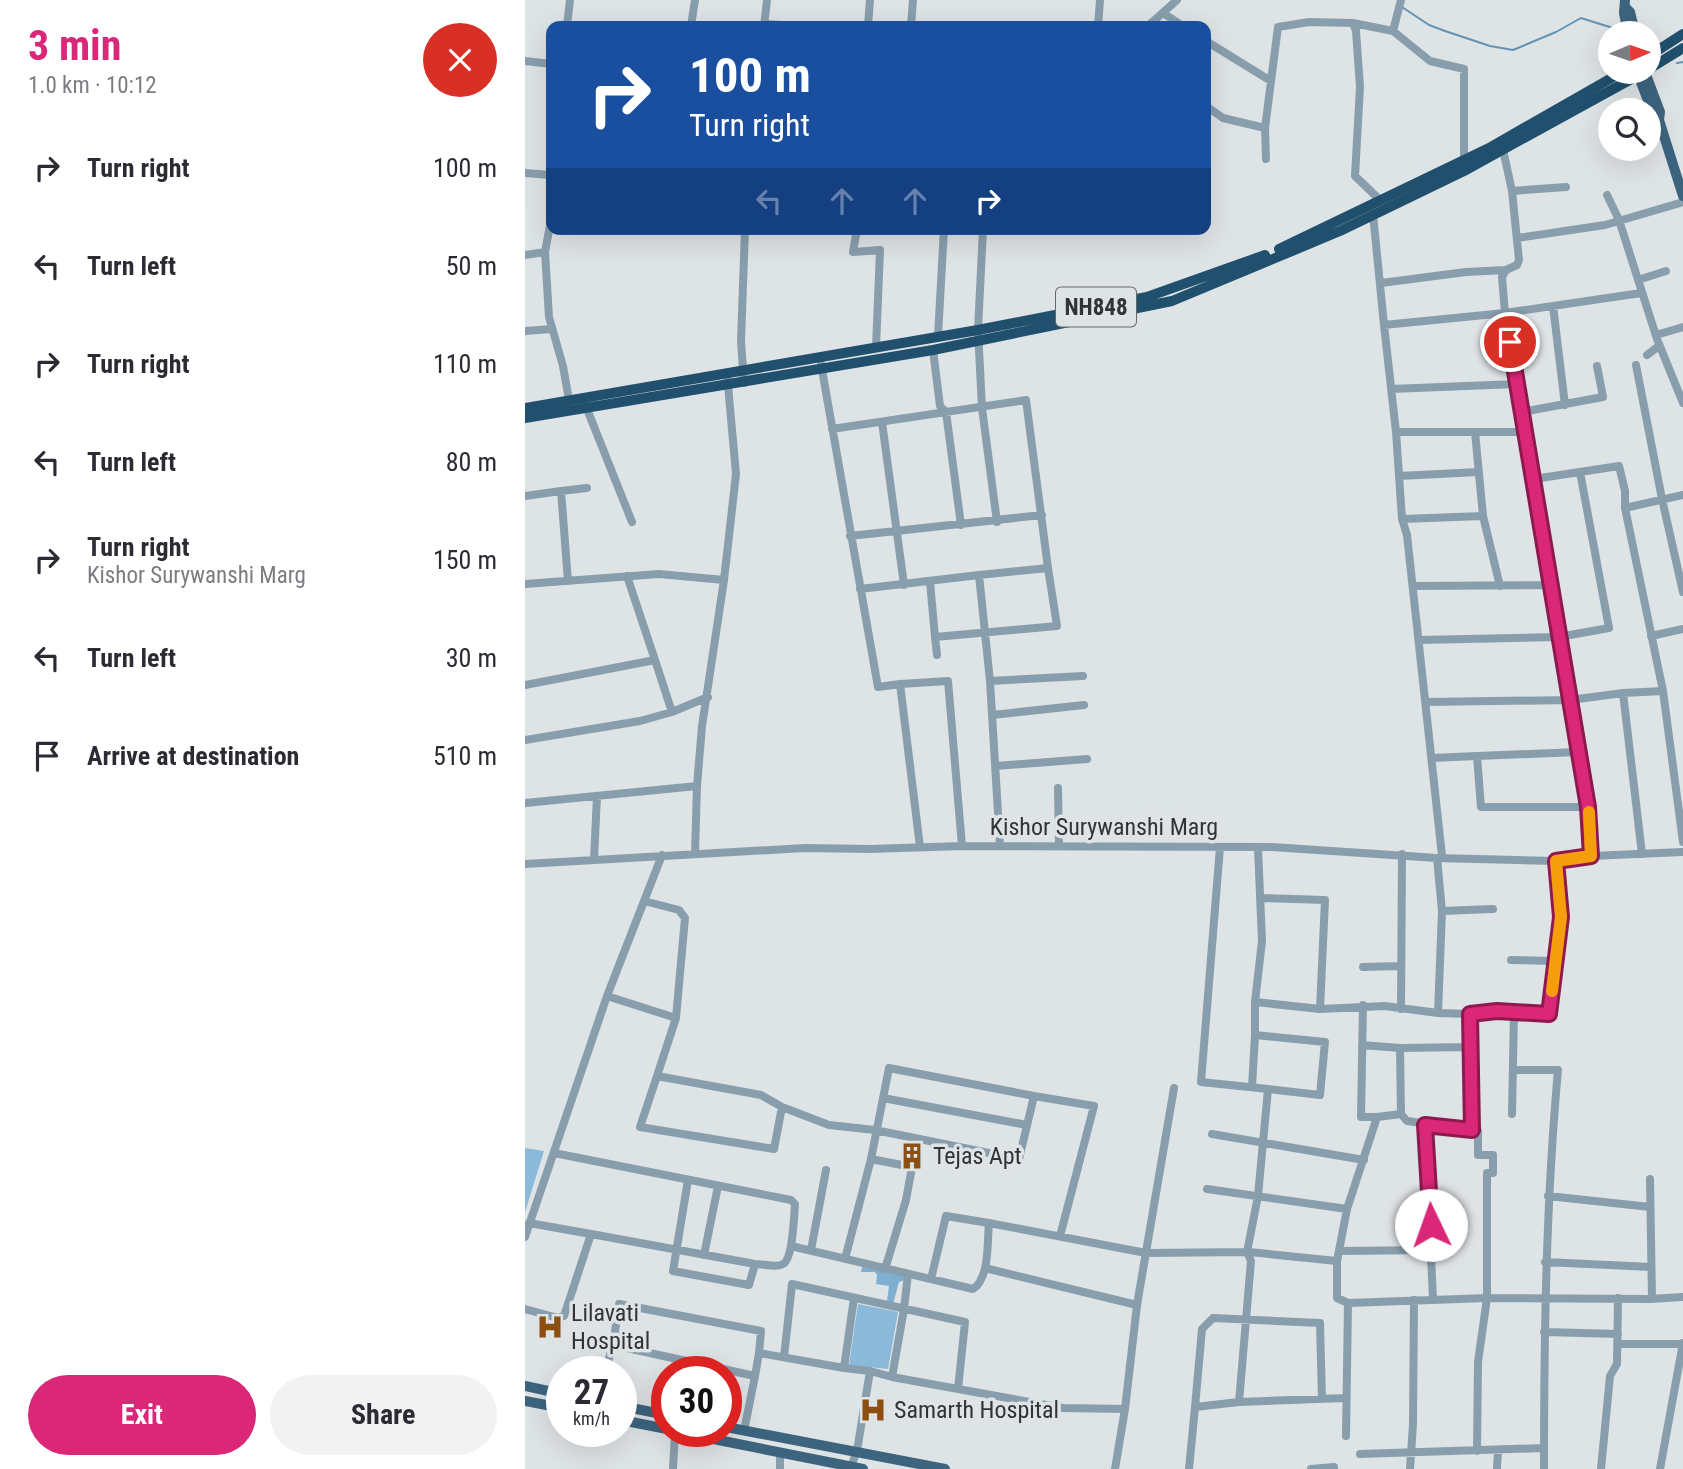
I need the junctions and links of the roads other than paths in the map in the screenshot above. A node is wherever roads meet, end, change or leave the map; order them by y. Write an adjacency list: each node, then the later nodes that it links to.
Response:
1 (570, 0): 11 (street)
2 (695, 0): 12 (street)
3 (767, 0): 13 (street)
4 (870, 0): 14 (street)
5 (913, 0): 15 (street)
6 (1100, 0): 16 (street)
7 (1177, 0): 10 (street)
8 (1400, 3): 22 (street)
9 (1626, 4): 19 (main road); 20 (main road)
10 (1163, 13): 17 (street); 18 (street)
11 (568, 21)
12 (692, 21)
13 (764, 21)
14 (868, 21)
15 (911, 21)
16 (1098, 21)
17 (1154, 21)
18 (1176, 21)
19 (1625, 21)
20 (1632, 21)
21 (1353, 23): 22 (street); 30 (street); 45 (street)
22 (1394, 31): 38 (street)
23 (1683, 34): 25 (highway)
24 (1211, 44): 30 (street)
25 (1661, 48)
26 (1683, 48): 28 (highway, NH848)
27 (525, 61): 29 (street)
28 (1661, 61)
29 (546, 63)
30 (1271, 81): 35 (street)
31 (1603, 84): 36 (highway, NH848)
32 (1619, 84): 36 (highway, NH848)
33 (1645, 84): 44 (main road)
34 (1211, 110): 35 (street)
35 (1265, 128): 37 (street)
36 (1502, 146): 38 (highway, NH848); 42 (street); 47 (highway, NH848)
37 (1266, 159)
38 (1464, 160): 45 (highway, NH848)
39 (525, 173): 40 (street)
40 (546, 175)
41 (1566, 187): 42 (street)
42 (1512, 191): 54 (street)
43 (1607, 195): 48 (street)
44 (1683, 196)
45 (1381, 201): 68 (highway, NH848)
46 (1683, 202): 48 (street)
47 (1373, 214): 60 (street); 68 (highway, NH848)
48 (1619, 220): 54 (street); 59 (street)
49 (548, 235): 55 (street)
50 (745, 235): 79 (street)
51 (856, 235): 72 (street)
52 (944, 235): 70 (street)
53 (983, 235): 68 (street)
54 (1517, 238): 57 (street)
55 (545, 253): 56 (street); 66 (street)
56 (525, 256)
57 (1506, 270): 60 (street); 63 (street)
58 (1666, 271): 59 (street)
59 (1637, 280): 61 (street)
60 (1381, 283): 64 (street)
61 (1641, 293): 62 (street); 69 (street)
62 (1553, 306): 63 (street); 86 (street)
63 (1505, 313): 64 (street); 80 (street)
64 (1384, 325): 83 (street)
65 (1683, 327): 69 (street)
66 (552, 329): 67 (street); 87 (street)
67 (525, 331)
68 (978, 335): 70 (highway, NH848); 73 (highway, NH848); 89 (street)
69 (1656, 335): 71 (street)
70 (938, 336): 72 (highway, NH848)
71 (1659, 346): 74 (street); 85 (street)
72 (876, 347): 75 (highway, NH848)
73 (933, 350): 75 (highway, NH848); 90 (street)
74 (1647, 355)
75 (821, 363): 79 (highway, NH848); 94 (street)
76 (1636, 365): 106 (street)
77 (1597, 366): 86 (street)
78 (727, 374): 79 (highway, NH848); 81 (street); 82 (highway, NH848)
79 (743, 377): 81 (highway, NH848)
80 (1517, 384): 83 (street); 91 (street)
81 (728, 386): 82 (highway, NH848); 119 (street)
82 (683, 387): 84 (highway, NH848)
83 (1391, 389): 95 (street)
84 (585, 403): 87 (highway, NH848); 111 (street)
85 (1683, 403)
86 (1565, 405): 91 (street)
87 (570, 406): 88 (highway, NH848); 92 (highway, NH848)
88 (525, 408)
89 (982, 408): 90 (street); 108 (street); 112 (street)
90 (946, 412): 93 (street); 113 (street)
91 (1522, 412): 97 (street)
92 (525, 418)
93 (882, 422): 94 (street); 114 (street)
94 (831, 429): 115 (street)
95 (1396, 432): 96 (street); 100 (street)
96 (1475, 432): 97 (street); 98 (street)
97 (1525, 432): 101 (street)
98 (1479, 472): 100 (street); 109 (street)
99 (1580, 472): 101 (street); 107 (street); 133 (street)
100 (1399, 476): 110 (street)
101 (1534, 479): 124 (street)
102 (587, 488): 103 (street)
103 (561, 491): 105 (street); 120 (street)
104 (1683, 495): 106 (street)
105 (525, 496)
106 (1662, 499): 107 (street); 128 (street)
107 (1625, 508): 131 (street)
108 (1042, 515): 112 (street); 116 (street)
109 (1483, 516): 110 (street); 126 (street)
110 (1402, 519): 125 (street)
111 (632, 522)
112 (997, 522): 113 (street)
113 (961, 525): 114 (street)
114 (898, 531): 115 (street); 123 (street)
115 (850, 536): 127 (street)
116 (1048, 568): 117 (street); 130 (street)
117 (979, 575): 121 (street); 130 (street)
118 (627, 576): 119 (street); 120 (street); 136 (street)
119 (724, 580): 143 (street)
120 (568, 581): 122 (street)
121 (930, 582): 123 (street); 132 (street)
122 (525, 584)
123 (904, 585): 127 (street)
124 (1550, 585): 126 (street); 133 (street)
125 (1413, 586): 126 (street); 134 (street)
126 (1500, 586)
127 (860, 589): 139 (street)
128 (1683, 592)
129 (1683, 629): 131 (street)
130 (986, 632): 132 (street); 138 (street)
131 (1651, 636): 141 (street)
132 (935, 637): 135 (street)
133 (1559, 638): 134 (street); 144 (street)
134 (1419, 640): 145 (street)
135 (937, 655)
136 (655, 660): 140 (street); 147 (street)
137 (1083, 676): 138 (street)
138 (990, 681): 148 (street)
139 (900, 684): 161 (street); 163 (street)
140 (525, 685)
141 (1663, 691): 142 (street); 160 (street)
142 (1622, 693): 144 (street); 170 (street)
143 (708, 697): 147 (street); 155 (street)
144 (1570, 699): 145 (street); 150 (street)
145 (1426, 702): 152 (street)
146 (1084, 705): 148 (street)
147 (672, 712): 149 (street)
148 (992, 715): 154 (street)
149 (525, 740)
150 (1578, 752): 151 (street); 159 (street)
151 (1477, 756): 152 (street); 159 (street)
152 (1432, 758): 173 (street)
153 (1087, 759): 154 (street)
154 (996, 766): 164 (street)
155 (697, 786): 157 (street); 168 (street)
156 (1058, 788): 162 (street)
157 (597, 796): 158 (street); 174 (street)
158 (525, 803)
159 (1588, 807): 172 (street)
160 (1683, 842)
161 (962, 845): 163 (street, Kishor Surywanshi Marg); 164 (street, Kishor Surywanshi Marg)
162 (1059, 845): 164 (street, Kishor Surywanshi Marg); 165 (street, Kishor Surywanshi Marg)
163 (920, 846): 168 (street, Kishor Surywanshi Marg)
164 (1000, 846)
165 (1220, 847): 166 (street, Kishor Surywanshi Marg); 200 (street)
166 (1258, 848): 169 (street, Kishor Surywanshi Marg); 177 (street)
167 (1683, 852): 170 (street, Kishor Surywanshi Marg)
168 (695, 854): 171 (street, Kishor Surywanshi Marg)
169 (1402, 854): 173 (street, Kishor Surywanshi Marg); 183 (street)
170 (1642, 854): 172 (street, Kishor Surywanshi Marg)
171 (662, 855): 174 (street, Kishor Surywanshi Marg); 178 (street)
172 (1591, 856): 175 (street, Kishor Surywanshi Marg)
173 (1440, 857): 175 (street, Kishor Surywanshi Marg); 180 (street)
174 (594, 860): 176 (street, Kishor Surywanshi Marg)
175 (1556, 861): 182 (street)
176 (525, 864)
177 (1261, 898): 186 (street); 188 (street)
178 (644, 901): 185 (street); 193 (street)
179 (1493, 909): 180 (street)
180 (1442, 911): 191 (street)
181 (1511, 960): 182 (street)
182 (1555, 961): 190 (street)
183 (1401, 966): 184 (street); 189 (street)
184 (1363, 967)
185 (607, 996): 193 (street); 215 (street)
186 (1255, 1002): 188 (street); 194 (street)
187 (1363, 1005): 188 (street); 189 (street); 195 (street)
188 (1320, 1009)
189 (1401, 1009): 191 (street)
190 (1514, 1012): 192 (street); 198 (street)
191 (1438, 1013): 192 (street)
192 (1470, 1014): 196 (street)
193 (676, 1018): 199 (street)
194 (1255, 1035): 200 (street); 202 (street)
195 (1362, 1045): 197 (street); 208 (street)
196 (1472, 1047): 197 (street); 212 (street)
197 (1400, 1048): 206 (street)
198 (1514, 1070): 207 (street); 224 (street)
199 (657, 1076): 205 (street); 205 (street)
200 (1252, 1087): 202 (street)
201 (1174, 1088): 237 (street)
202 (1268, 1089): 214 (street)
203 (1034, 1096): 204 (street); 209 (street); 230 (street)
204 (883, 1098): 209 (street); 211 (street)
205 (782, 1107): 211 (street)
206 (1401, 1114): 208 (street); 210 (street)
207 (1512, 1114)
208 (1377, 1116): 217 (street)
209 (1027, 1125): 211 (street)
210 (1425, 1125): 212 (street); 235 (street)
211 (875, 1130): 216 (street)
212 (1472, 1130): 250 (street)
213 (1212, 1135): 214 (street)
214 (1262, 1142): 217 (street); 223 (street)
215 (554, 1153): 220 (street); 227 (street)
216 (871, 1158): 240 (street); 245 (street)
217 (1364, 1160): 226 (street)
218 (826, 1170): 234 (street)
219 (1650, 1179): 225 (street)
220 (688, 1180): 221 (street); 233 (street)
221 (718, 1186): 232 (street); 238 (street)
222 (1207, 1189): 223 (street)
223 (1258, 1196): 226 (street); 236 (street)
224 (1548, 1196): 225 (street); 241 (street)
225 (1650, 1207): 243 (street)
226 (1346, 1209): 239 (street)
227 (529, 1223): 229 (street); 231 (street)
228 (989, 1223): 230 (street); 244 (street); 247 (street)
229 (591, 1234): 233 (street); 258 (street)
230 (1060, 1236): 237 (street)
231 (525, 1237)
232 (791, 1245): 234 (street); 242 (street)
233 (675, 1250): 238 (street); 242 (street)
234 (811, 1250): 240 (street)
235 (1432, 1250): 239 (street); 253 (street)
236 (1247, 1252): 237 (street); 239 (street); 260 (street)
237 (1146, 1253): 257 (street)
238 (705, 1255): 242 (street)
239 (1338, 1256): 256 (street)
240 (845, 1259): 245 (street)
241 (1545, 1262): 243 (street); 251 (street)
242 (755, 1264)
243 (1651, 1267): 254 (street)
244 (985, 1268): 247 (street); 257 (street)
245 (885, 1269): 246 (street)
246 (908, 1274): 247 (street); 259 (street)
247 (932, 1279)
248 (853, 1297): 259 (street); 268 (street); 269 (street)
249 (1683, 1297): 254 (street)
250 (1487, 1298): 251 (street); 253 (street); 290 (street)
251 (1545, 1298): 252 (street); 261 (street)
252 (1618, 1298): 254 (street); 262 (street)
253 (1433, 1299): 255 (street)
254 (1652, 1299)
255 (1414, 1300): 256 (street); 293 (street)
256 (1348, 1303): 276 (street)
257 (1137, 1305): 282 (street)
258 (525, 1309)
259 (904, 1309): 272 (street); 274 (street)
260 (1247, 1321): 277 (street); 279 (street); 281 (street)
261 (1544, 1332): 262 (street); 287 (street)
262 (1618, 1334): 264 (street)
263 (1683, 1343): 264 (street); 307 (street)
264 (1618, 1344): 306 (street)
265 (613, 1345): 266 (street); 267 (street); 271 (street)
266 (759, 1353): 268 (street); 271 (street)
267 (610, 1356)
268 (784, 1357): 269 (street)
269 (844, 1368): 270 (street)
270 (870, 1371): 272 (street); 289 (street)
271 (755, 1376): 283 (street)
272 (891, 1377): 274 (street)
273 (525, 1385): 275 (main road)
274 (958, 1389): 282 (street)
275 (546, 1390)
276 (1346, 1398): 277 (street); 284 (street)
277 (1322, 1399): 279 (street)
278 (525, 1401): 280 (main road)
279 (1239, 1402): 281 (street)
280 (546, 1405)
281 (1195, 1407): 300 (street)
282 (1125, 1409): 299 (street)
283 (744, 1431): 289 (main road)
284 (1346, 1436)
285 (742, 1445): 291 (main road)
286 (675, 1447): 295 (street)
287 (1544, 1448): 288 (street); 305 (street)
288 (1498, 1450): 290 (street); 304 (street)
289 (857, 1451): 294 (street); 298 (main road)
290 (1477, 1451): 293 (street)
291 (780, 1452): 294 (main road); 296 (street)
292 (1360, 1454): 293 (street)
293 (1411, 1454): 303 (street)
294 (850, 1468): 297 (main road)
295 (673, 1469)
296 (779, 1469)
297 (863, 1469)
298 (945, 1469)
299 (1115, 1469)
300 (1189, 1469)
301 (1311, 1469): 302 (street)
302 (1334, 1469)
303 (1410, 1469)
304 (1497, 1469)
305 (1544, 1469)
306 (1601, 1469)
307 (1660, 1469)

